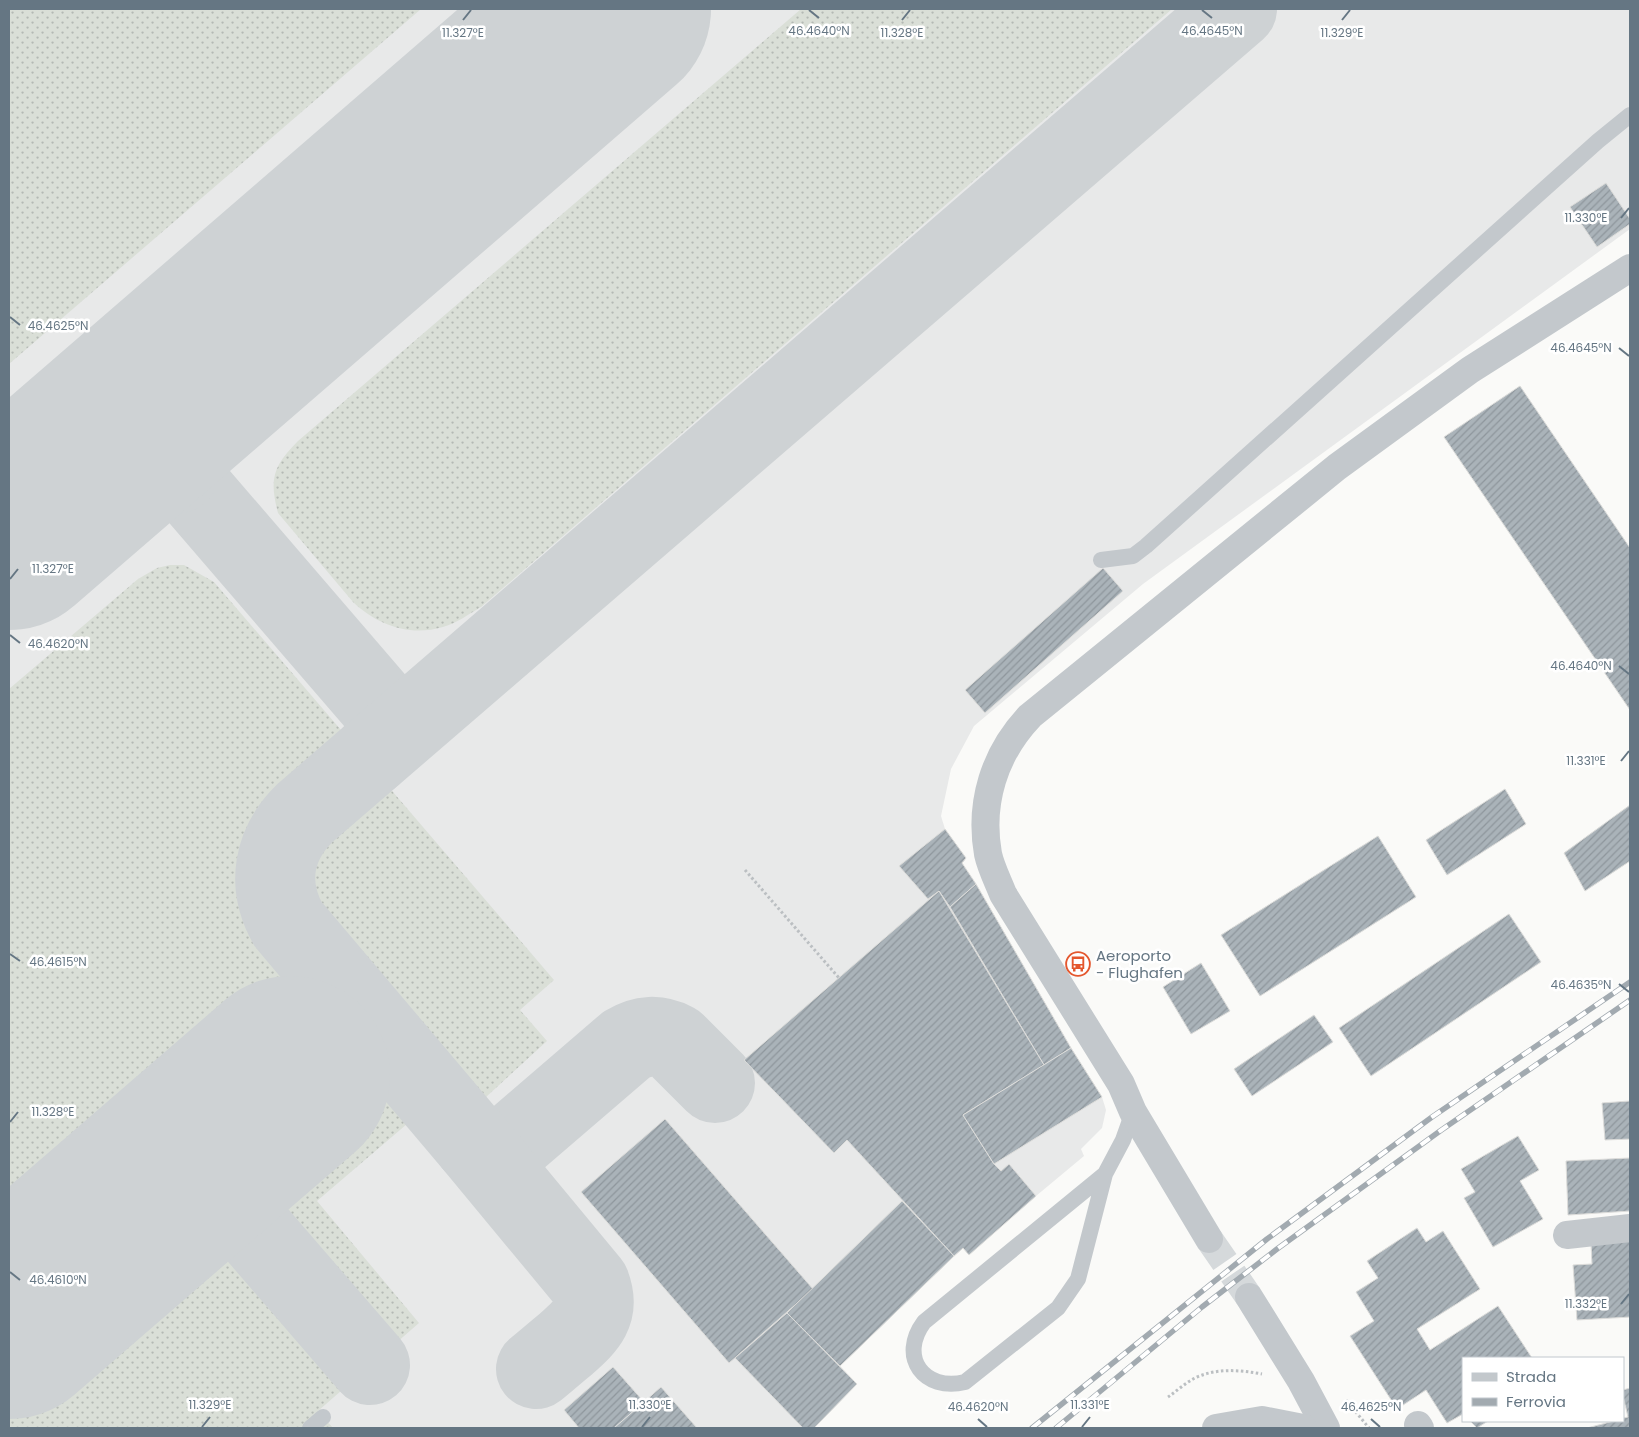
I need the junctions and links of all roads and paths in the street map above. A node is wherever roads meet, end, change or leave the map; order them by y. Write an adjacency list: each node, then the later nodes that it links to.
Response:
1 (1630, 115): 3 (lane)
2 (1630, 268): 6 (street)
3 (1101, 560)
4 (745, 870): 5 (path)
5 (839, 978)
6 (1133, 1112): 7 (lane); 10 (street)
7 (1105, 1174): 7 (lane)
8 (1630, 1228): 9 (street)
9 (1567, 1235)
10 (1209, 1239)
11 (1249, 1297): 16 (street)
12 (323, 1417): 13 (lane)
13 (310, 1428)
14 (1216, 1428): 15 (street)
15 (1303, 1428)
16 (1326, 1428)

